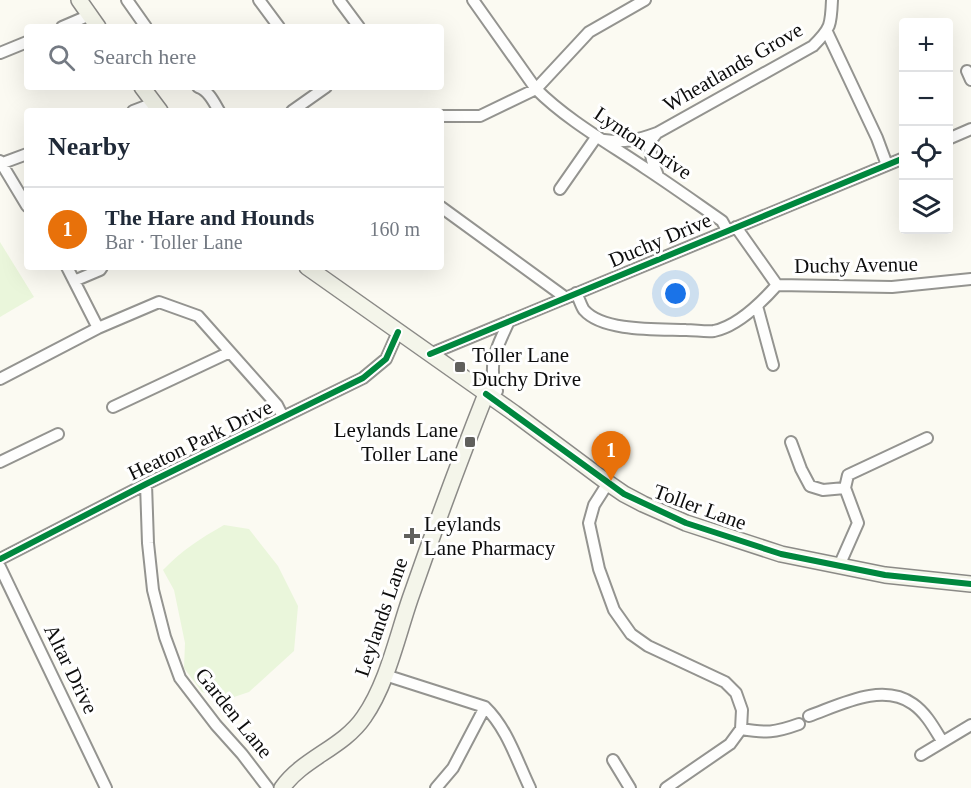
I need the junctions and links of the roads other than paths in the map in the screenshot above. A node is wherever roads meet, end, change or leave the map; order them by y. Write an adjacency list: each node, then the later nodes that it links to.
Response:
1 (79, 0): 8 (main road)
2 (127, 0): 10 (street)
3 (259, 0): 11 (street)
4 (339, 0): 12 (street)
5 (473, 0): 16 (street, Lynton Drive)
6 (645, 0): 16 (street)
7 (832, 0): 13 (street)
8 (94, 21): 9 (street)
9 (78, 24)
10 (144, 24)
11 (277, 24)
12 (357, 24)
13 (827, 32): 25 (street, Wheatlands Grove); 31 (street)
14 (24, 43): 15 (street)
15 (0, 53)
16 (536, 89): 23 (street); 26 (street, Lynton Drive)
17 (144, 90): 20 (main road)
18 (204, 90): 21 (street)
19 (320, 90): 22 (street)
20 (157, 107)
21 (217, 108)
22 (296, 108)
23 (444, 116)
24 (971, 129): 27 (street)
25 (657, 133): 26 (street, Wheatlands Grove); 32 (street, Wheatlands Grove)
26 (599, 137): 32 (street, Lynton Drive); 33 (street)
27 (953, 137)
28 (24, 155): 30 (street)
29 (899, 160): 31 (street, Duchy Drive)
30 (0, 163): 34 (street)
31 (887, 165): 36 (street, Duchy Drive)
32 (658, 176): 36 (street, Lynton Drive)
33 (560, 189)
34 (24, 201)
35 (444, 209): 43 (street)
36 (731, 229): 42 (street, Duchy Avenue); 43 (street, Duchy Drive)
37 (68, 270): 41 (street)
38 (100, 270): 41 (street)
39 (311, 270): 47 (main road, Toller Lane)
40 (971, 279): 42 (street, Duchy Avenue)
41 (74, 281): 46 (street)
42 (777, 285): 44 (street)
43 (571, 295): 44 (street); 45 (street, Duchy Drive)
44 (757, 306): 50 (street)
45 (509, 321): 49 (street, Duchy Drive); 52 (street)
46 (98, 328): 48 (street); 51 (street)
47 (398, 332): 49 (main road, Toller Lane); 54 (street, Heaton Park Drive)
48 (230, 352): 53 (street); 54 (street)
49 (430, 354): 52 (main road, Toller Lane)
50 (773, 365)
51 (0, 379)
52 (491, 393): 59 (main road, Toller Lane); 66 (main road, Leylands Lane)
53 (113, 407)
54 (283, 417): 60 (street, Heaton Park Drive)
55 (58, 434): 58 (street)
56 (927, 438): 61 (street)
57 (791, 442): 61 (street)
58 (0, 462)
59 (608, 483): 63 (main road, Toller Lane); 71 (street)
60 (146, 484): 62 (street, Heaton Park Drive); 76 (street, Garden Lane)
61 (845, 488): 63 (street)
62 (0, 559)
63 (839, 566): 65 (main road, Toller Lane)
64 (0, 567): 75 (street, Altar Drive)
65 (971, 584)
66 (385, 675): 67 (street); 77 (main road, Leylands Lane)
67 (485, 707): 78 (street); 79 (street)
68 (809, 716): 72 (street)
69 (799, 724): 71 (street)
70 (971, 725): 72 (street)
71 (741, 729): 81 (street)
72 (942, 741): 73 (street)
73 (921, 755)
74 (613, 760): 80 (street)
75 (106, 788)
76 (268, 788)
77 (282, 788)
78 (436, 788)
79 (530, 788)
80 (630, 788)
81 (666, 788)

